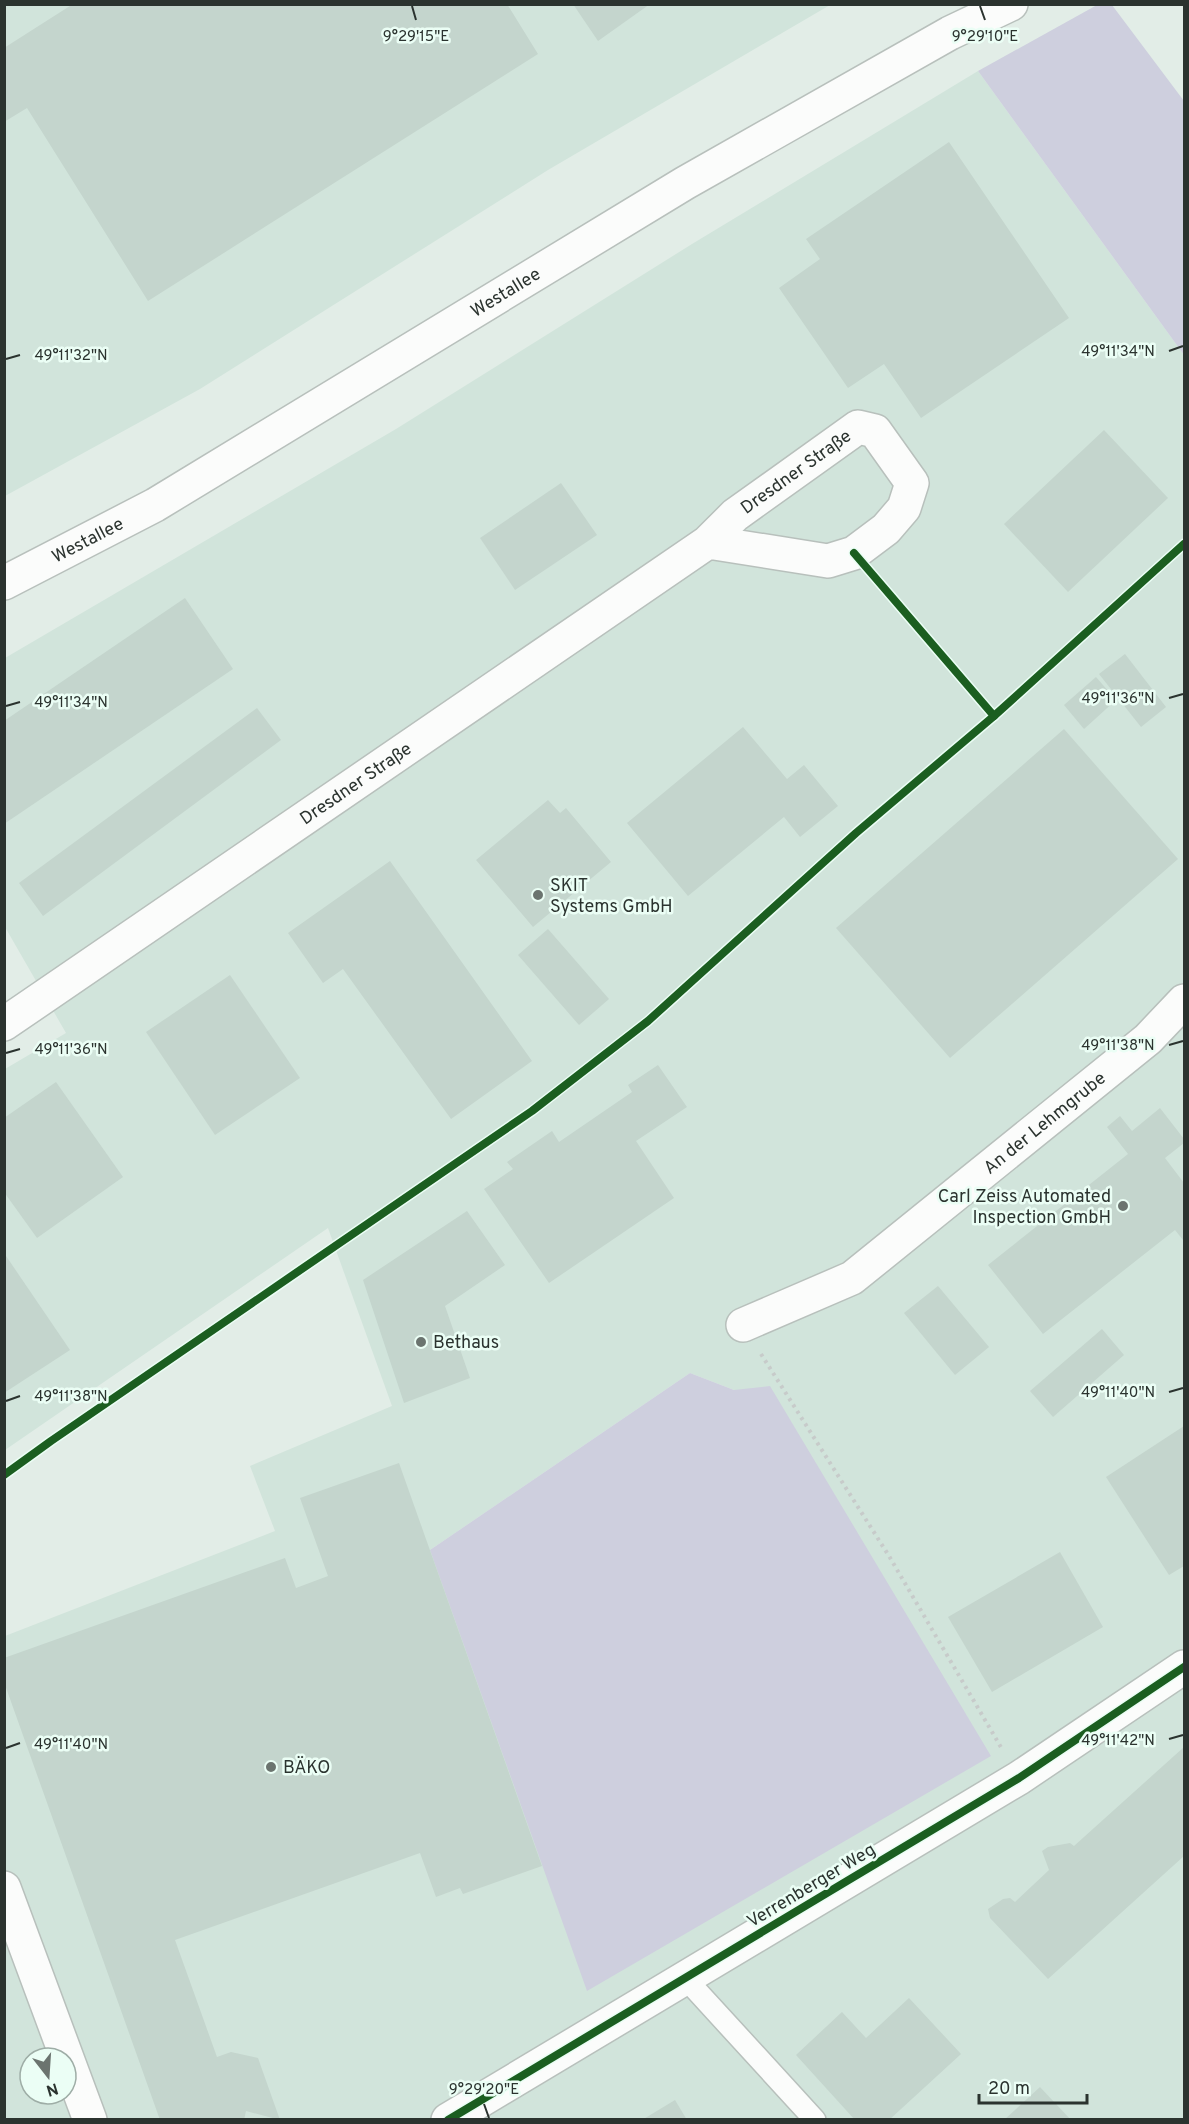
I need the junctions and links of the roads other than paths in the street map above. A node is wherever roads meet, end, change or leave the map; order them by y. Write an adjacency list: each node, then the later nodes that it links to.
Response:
1 (1011, 4): 3 (street, Westallee)
2 (708, 542): 2 (street, Dresdner Straße); 5 (street, Dresdner Straße)
3 (4, 583)
4 (1185, 1001): 6 (street, An der Lehmgrube)
5 (4, 1024)
6 (743, 1325)
7 (1185, 1667): 9 (street, Verrenberger Weg)
8 (4, 1888): 10 (street)
9 (685, 1978): 11 (street, Verrenberger Weg); 12 (lane)
10 (90, 2120)
11 (448, 2120)
12 (815, 2120)

